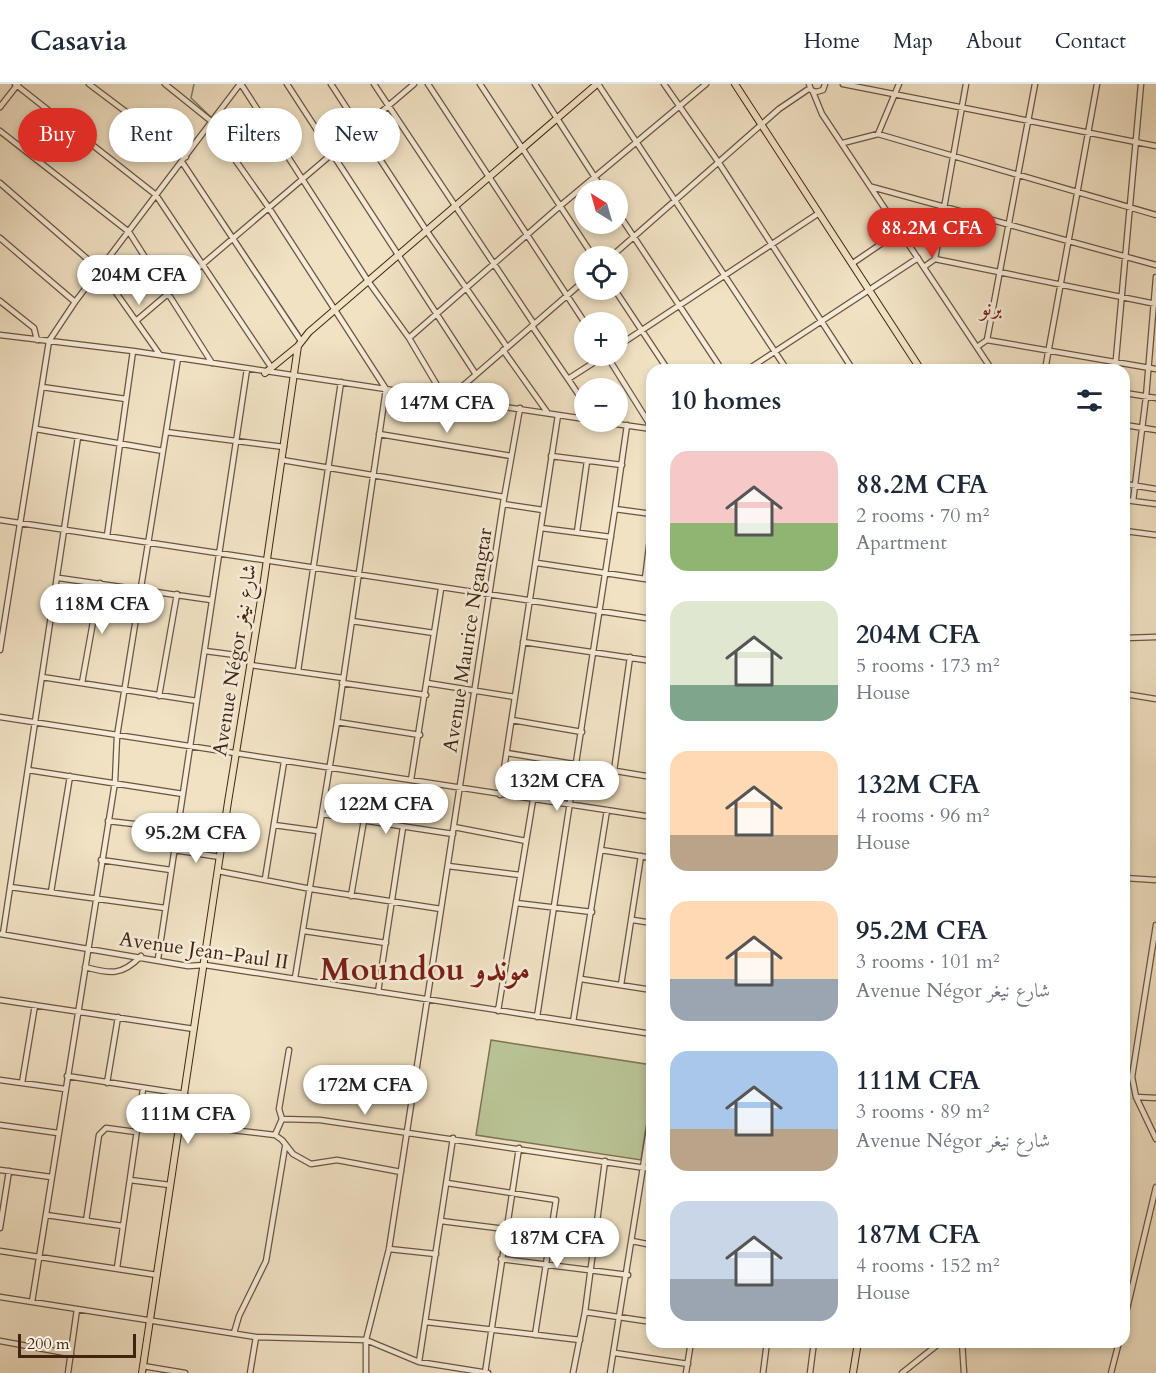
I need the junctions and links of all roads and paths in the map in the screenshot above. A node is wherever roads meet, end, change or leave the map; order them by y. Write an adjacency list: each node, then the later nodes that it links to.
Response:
1 (89, 84): 29 (street)
2 (165, 84): 33 (street)
3 (241, 84): 30 (street); 57 (street)
4 (287, 84): 35 (street)
5 (331, 84): 31 (street)
6 (374, 84): 27 (street)
7 (414, 84): 27 (street)
8 (428, 84): 55 (street)
9 (480, 84): 46 (street)
10 (535, 84): 32 (street)
11 (597, 84): 32 (main road); 41 (street)
12 (664, 84): 25 (street)
13 (706, 84): 25 (street)
14 (735, 84): 36 (main road)
15 (825, 84): 23 (street)
16 (843, 84): 24 (street)
17 (899, 84): 24 (street)
18 (966, 84): 28 (street)
19 (1035, 84): 34 (street)
20 (1097, 84): 39 (street)
21 (1141, 84): 42 (street)
22 (17, 85): 26 (street); 62 (street)
23 (810, 88): 36 (street); 43 (street)
24 (896, 95): 28 (street); 40 (street)
25 (679, 106): 41 (street); 53 (street)
26 (0, 107)
27 (390, 107): 65 (street)
28 (962, 107): 34 (street); 47 (street)
29 (121, 108)
30 (222, 108)
31 (347, 108)
32 (557, 117): 46 (main road); 56 (street)
33 (206, 120)
34 (1029, 121): 39 (street); 54 (street)
35 (314, 124)
36 (761, 124): 53 (street); 69 (main road)
37 (206, 128): 44 (street)
38 (0, 131): 75 (street)
39 (1087, 133): 42 (street); 61 (street)
40 (878, 134): 43 (street); 47 (street)
41 (638, 141): 56 (street); 63 (street)
42 (1136, 142): 45 (street); 68 (street)
43 (843, 143): 60 (street)
44 (194, 145)
45 (1156, 146)
46 (522, 148): 55 (main road); 66 (street)
47 (953, 156): 54 (street); 64 (street)
48 (182, 162): 62 (street); 79 (street)
49 (237, 162): 67 (street)
50 (323, 162): 57 (street)
51 (339, 162): 84 (street)
52 (382, 162): 73 (street)
53 (719, 163): 63 (street); 81 (street)
54 (1019, 174): 61 (street); 71 (street)
55 (490, 176): 65 (main road); 76 (street)
56 (594, 177): 58 (street); 66 (street)
57 (303, 179): 67 (street); 97 (street)
58 (596, 180)
59 (0, 183): 93 (street)
60 (872, 187): 64 (street); 74 (street)
61 (1078, 192): 68 (street); 80 (street)
62 (156, 195): 75 (street); 89 (street)
63 (676, 201): 77 (street); 95 (street)
64 (944, 205): 71 (street); 87 (street)
65 (454, 206): 73 (main road); 90 (street)
66 (560, 206): 76 (street); 82 (street)
67 (269, 208): 79 (street); 110 (street)
68 (1129, 208): 70 (street); 85 (street)
69 (819, 213): 81 (street); 88 (main road)
70 (1156, 215)
71 (1009, 223): 80 (street); 94 (street)
72 (628, 228): 77 (street)
73 (426, 230): 84 (main road); 99 (street)
74 (900, 231): 86 (street); 88 (street)
75 (129, 232): 93 (street); 102 (street)
76 (527, 235): 90 (street); 103 (street)
77 (634, 237): 83 (street); 109 (street)
78 (0, 238): 107 (street)
79 (234, 239): 89 (street); 123 (street)
80 (1071, 240): 85 (street); 98 (street)
81 (771, 245): 95 (street); 114 (street)
82 (586, 246)
83 (624, 246)
84 (398, 254): 97 (main road); 112 (street)
85 (1125, 256): 91 (street); 104 (street)
86 (918, 258): 92 (street); 101 (street)
87 (935, 259): 92 (street); 94 (street)
88 (853, 263): 101 (main road)
89 (203, 265): 102 (street); 145 (street)
90 (493, 265): 99 (street); 115 (street)
91 (1156, 265)
92 (924, 267): 124 (street)
93 (100, 270): 107 (street); 113 (street)
94 (999, 273): 98 (street); 121 (street)
95 (726, 276): 109 (street); 126 (street)
96 (1156, 277): 108 (street)
97 (368, 281): 110 (main road); 118 (street)
98 (1060, 285): 104 (street); 127 (street)
99 (466, 288): 112 (street); 125 (street)
100 (574, 289): 103 (street)
101 (870, 289): 114 (street); 138 (main road)
102 (169, 294): 113 (street); 132 (street)
103 (567, 295): 111 (street); 115 (street)
104 (1122, 297): 108 (street); 131 (street)
105 (622, 300): 116 (street)
106 (0, 301): 119 (street)
107 (75, 302): 122 (street)
108 (1155, 304): 146 (street)
109 (679, 306): 116 (street); 134 (street)
110 (334, 311): 123 (main road); 156 (street)
111 (578, 312)
112 (438, 314): 118 (street); 150 (street)
113 (136, 321): 129 (street)
114 (819, 321): 126 (street); 137 (street)
115 (533, 325): 125 (street); 152 (street)
116 (642, 331): 120 (street); 133 (street)
117 (0, 335): 119 (street)
118 (409, 338): 159 (street)
119 (37, 340): 122 (street)
120 (628, 340)
121 (987, 340): 124 (street); 127 (street)
122 (49, 341): 128 (street); 154 (street)
123 (299, 344): 145 (main road); 151 (main road, Avenue Négor شارع نيغر)
124 (977, 347): 139 (street)
125 (505, 348): 150 (street); 163 (street)
126 (775, 350): 135 (street); 136 (street)
127 (1048, 350): 131 (street); 140 (street)
128 (134, 351): 129 (street); 161 (street)
129 (160, 355): 130 (street)
130 (178, 358): 132 (street); 173 (street)
131 (1116, 362): 141 (street)
132 (212, 363): 147 (street)
133 (664, 364)
134 (718, 364)
135 (755, 364)
136 (783, 364)
137 (849, 364)
138 (916, 364)
139 (988, 364)
140 (1046, 364)
141 (1127, 364)
142 (1130, 365): 146 (street)
143 (589, 366): 152 (street)
144 (612, 366): 166 (street)
145 (271, 367): 149 (main road)
146 (1148, 368): 148 (street); 158 (street)
147 (247, 369): 149 (street); 177 (street)
148 (1156, 369)
149 (264, 373): 151 (street)
150 (476, 373): 159 (street)
151 (294, 376): 153 (street); 179 (main road, Avenue Négor شارع نيغر)
152 (568, 379): 155 (street)
153 (341, 382): 156 (street); 186 (street)
154 (42, 387): 161 (street); 171 (street)
155 (574, 388)
156 (387, 389): 159 (street); 175 (street)
157 (1130, 394): 158 (street)
158 (1146, 397): 160 (street); 170 (street)
159 (447, 398): 162 (street)
160 (1156, 398)
161 (126, 399): 178 (street)
162 (520, 408): 163 (street); 181 (street, Avenue Maurice Ngangtar)
163 (547, 412): 164 (street)
164 (558, 415): 165 (street); 182 (street)
165 (574, 417)
166 (646, 419)
167 (628, 425): 169 (street)
168 (1130, 426): 170 (street)
169 (646, 427)
170 (1142, 428): 172 (street); 189 (street)
171 (36, 429): 176 (street); 200 (street)
172 (1156, 430)
173 (166, 432): 177 (street); 180 (street)
174 (626, 432): 185 (street)
175 (380, 434): 181 (street); 187 (street)
176 (78, 437): 178 (street); 202 (street)
177 (237, 442): 179 (street); 209 (street)
178 (119, 445): 180 (street); 206 (street)
179 (284, 447): 183 (main road, Avenue Négor شارع نيغر)
180 (163, 451): 208 (street)
181 (511, 456): 191 (street, Avenue Maurice Ngangtar)
182 (551, 456): 184 (street); 197 (street)
183 (282, 460): 186 (street); 210 (main road, Avenue Négor شارع نيغر)
184 (587, 461): 185 (street); 203 (street)
185 (622, 465): 196 (street)
186 (329, 469): 187 (street); 212 (street)
187 (374, 477): 191 (street); 215 (street)
188 (1130, 485): 189 (street)
189 (1136, 486): 190 (street); 193 (street)
190 (1156, 489)
191 (504, 497): 194 (street, Avenue Maurice Ngangtar)
192 (1130, 501): 193 (street)
193 (1133, 501): 195 (street)
194 (503, 504): 197 (street); 222 (street, Avenue Maurice Ngangtar)
195 (1156, 504)
196 (615, 508): 198 (street); 207 (street)
197 (543, 510): 201 (street)
198 (646, 513)
199 (0, 520): 200 (street)
200 (20, 523): 202 (street); 232 (street)
201 (541, 528): 203 (street); 211 (street)
202 (66, 529): 206 (street); 216 (street)
203 (577, 532): 207 (street)
204 (1130, 532): 205 (street)
205 (1156, 535)
206 (106, 536): 208 (street)
207 (611, 537): 214 (street)
208 (149, 543): 209 (street); 219 (street)
209 (220, 553): 210 (street); 223 (street)
210 (267, 562): 212 (street); 235 (main road, Avenue Négor شارع نيغر)
211 (537, 563): 214 (street); 224 (street)
212 (314, 569): 215 (street); 239 (street)
213 (646, 571): 217 (street)
214 (607, 573): 217 (street); 225 (street)
215 (358, 575): 220 (street); 227 (street)
216 (59, 578): 218 (street); 240 (street)
217 (645, 579)
218 (100, 583): 219 (street); 243 (street)
219 (142, 588): 221 (street); 245 (street)
220 (441, 589): 222 (street); 228 (street)
221 (177, 594): 223 (street); 248 (street)
222 (490, 596): 224 (street); 244 (street, Avenue Maurice Ngangtar)
223 (211, 600): 233 (street)
224 (530, 602): 225 (street); 231 (street)
225 (601, 612): 226 (street); 234 (street)
226 (646, 618)
227 (352, 621): 228 (street); 241 (street)
228 (434, 633): 242 (street)
229 (1156, 637): 230 (street)
230 (1130, 638)
231 (524, 642): 234 (street); 249 (street)
232 (0, 650)
233 (205, 651): 235 (street); 251 (street)
234 (595, 652): 236 (street); 256 (street)
235 (251, 657): 238 (main road, Avenue Négor شارع نيغر)
236 (630, 657): 237 (street); 266 (street)
237 (646, 661)
238 (250, 665): 239 (street); 261 (main road, Avenue Négor شارع نيغر)
239 (298, 671): 241 (street)
240 (42, 677): 243 (street); 255 (street)
241 (343, 681): 246 (street); 254 (street)
242 (427, 682): 244 (street); 246 (street)
243 (82, 683): 245 (street)
244 (474, 691): 249 (street); 271 (street, Avenue Maurice Ngangtar)
245 (126, 692): 248 (street); 258 (street)
246 (426, 695): 257 (street)
247 (1130, 695): 250 (street)
248 (159, 696): 251 (street)
249 (515, 697): 253 (street)
250 (1156, 699)
251 (197, 701): 259 (street)
252 (0, 717): 255 (street)
253 (512, 720): 256 (street); 260 (street)
254 (337, 722): 257 (street); 264 (street)
255 (35, 723): 258 (street); 265 (street)
256 (582, 732): 263 (street)
257 (420, 735): 269 (street)
258 (117, 736): 259 (street); 270 (street)
259 (190, 748): 261 (street); 272 (street)
260 (507, 753): 263 (street); 273 (street)
261 (236, 755): 262 (street); 290 (main road, Avenue Négor شارع نيغر)
262 (284, 762): 264 (street); 281 (street)
263 (577, 766): 266 (street); 275 (street)
264 (328, 768): 269 (street); 277 (street)
265 (28, 770): 267 (street); 301 (street)
266 (614, 771): 268 (street)
267 (70, 776): 270 (street); 303 (street)
268 (646, 776)
269 (411, 780): 271 (street)
270 (115, 782): 272 (street); 279 (street)
271 (461, 788): 273 (street); 283 (street, Avenue Maurice Ngangtar)
272 (183, 794): 284 (street)
273 (500, 795): 274 (street)
274 (532, 800): 275 (street); 287 (street)
275 (570, 805): 276 (street); 308 (street)
276 (607, 810): 278 (street); 289 (street)
277 (322, 814): 280 (street); 285 (street)
278 (646, 816)
279 (108, 820): 284 (street); 293 (street)
280 (364, 820): 282 (street); 304 (street)
281 (274, 825): 285 (street); 299 (street)
282 (404, 827): 286 (street); 306 (street)
283 (454, 827): 286 (street, Avenue Maurice Ngangtar); 287 (street)
284 (177, 829): 288 (street)
285 (318, 831): 302 (street)
286 (453, 834): 294 (street, Avenue Maurice Ngangtar)
287 (526, 841): 297 (street)
288 (174, 850): 290 (street); 295 (street)
289 (601, 850): 291 (street); 311 (street)
290 (220, 856): 296 (main road, Avenue Négor شارع نيغر)
291 (641, 856): 292 (street); 312 (street)
292 (646, 857)
293 (101, 860): 295 (street); 305 (street)
294 (448, 866): 297 (street); 310 (street, Avenue Maurice Ngangtar)
295 (171, 870): 309 (street)
296 (218, 871): 299 (street); 321 (main road, Avenue Négor شارع نيغر)
297 (520, 875): 307 (street)
298 (1130, 878): 300 (street)
299 (265, 879): 302 (street)
300 (1156, 880)
301 (10, 886): 303 (street); 316 (street)
302 (311, 889): 304 (street); 315 (street)
303 (51, 891): 305 (street)
304 (351, 896): 306 (street)
305 (94, 897): 309 (street); 318 (street)
306 (392, 902): 310 (street); 317 (street)
307 (516, 903): 308 (street); 331 (street)
308 (554, 907): 311 (street); 334 (street)
309 (165, 908): 320 (street)
310 (441, 909): 329 (street, Avenue Maurice Ngangtar)
311 (592, 912): 324 (street)
312 (633, 920): 313 (street); 325 (street)
313 (646, 922)
314 (1156, 925): 340 (street)
315 (304, 931): 317 (street); 323 (street)
316 (1, 934): 318 (street, Avenue Jean-Paul II)
317 (386, 944): 327 (street)
318 (87, 948): 319 (street, Avenue Jean-Paul II); 322 (street)
319 (141, 956): 320 (street, Avenue Jean-Paul II); 322 (street)
320 (159, 959): 321 (street, Avenue Jean-Paul II)
321 (205, 965): 323 (street, Avenue Jean-Paul II); 336 (main road, Avenue Négor شارع نيغر)
322 (85, 967): 332 (street)
323 (295, 978): 327 (street, Avenue Jean-Paul II)
324 (581, 979): 325 (street); 335 (street)
325 (621, 986): 326 (street)
326 (646, 989)
327 (378, 992): 329 (street, Avenue Jean-Paul II)
328 (0, 1000): 330 (street)
329 (427, 1000): 331 (street, Avenue Jean-Paul II); 353 (street, Avenue Maurice Ngangtar)
330 (34, 1005): 332 (street); 342 (street)
331 (498, 1011): 334 (street, Avenue Jean-Paul II)
332 (79, 1012): 333 (street); 339 (street)
333 (118, 1017): 336 (street); 343 (street)
334 (537, 1017): 335 (street, Avenue Jean-Paul II)
335 (573, 1022): 337 (street, Avenue Jean-Paul II)
336 (194, 1029): 346 (main road, Avenue Négor شارع نيغر)
337 (646, 1033)
338 (289, 1050): 349 (street)
339 (67, 1076): 343 (street); 344 (street)
340 (1132, 1077): 347 (street)
341 (0, 1080): 342 (street)
342 (22, 1083): 344 (street)
343 (107, 1083): 345 (street)
344 (65, 1089): 354 (street)
345 (143, 1089): 346 (street); 352 (street)
346 (184, 1094): 350 (main road, Avenue Négor شارع نيغر)
347 (1136, 1097): 348 (street); 357 (street)
348 (1156, 1098)
349 (282, 1119): 353 (street); 355 (street)
350 (180, 1124): 355 (street); 369 (main road, Avenue Négor شارع نيغر)
351 (0, 1125): 354 (street)
352 (136, 1132): 367 (street); 373 (street)
353 (406, 1132): 356 (street); 365 (street, Avenue Maurice Ngangtar)
354 (58, 1133): 366 (street)
355 (274, 1135): 358 (street)
356 (453, 1138): 359 (street); 368 (street)
357 (1156, 1139)
358 (285, 1147): 365 (street); 400 (street)
359 (519, 1148): 361 (street); 371 (street)
360 (646, 1157): 362 (street)
361 (605, 1161): 362 (street); 387 (street)
362 (644, 1167): 378 (street)
363 (0, 1170): 364 (street)
364 (9, 1171): 366 (street); 376 (street)
365 (400, 1172): 380 (street, Avenue Maurice Ngangtar)
366 (51, 1178): 372 (street)
367 (130, 1180): 369 (street); 375 (street)
368 (447, 1184): 371 (street); 374 (street)
369 (170, 1185): 388 (main road, Avenue Négor شارع نيغر)
370 (1156, 1187): 390 (street)
371 (512, 1193): 377 (street); 385 (street)
372 (46, 1215): 373 (street); 383 (street)
373 (86, 1221): 375 (street)
374 (441, 1221): 377 (street); 382 (street)
375 (123, 1226): 386 (street)
376 (0, 1228)
377 (505, 1229): 384 (street)
378 (632, 1241): 379 (street); 389 (street)
379 (646, 1244)
380 (389, 1249): 382 (street); 403 (street, Avenue Maurice Ngangtar)
381 (0, 1251): 383 (street)
382 (436, 1254): 398 (street)
383 (40, 1257): 386 (street); 392 (street)
384 (501, 1259): 385 (street); 399 (street)
385 (546, 1264): 387 (street); 401 (street)
386 (117, 1269): 388 (street)
387 (589, 1270): 389 (street); 394 (street)
388 (157, 1275): 396 (main road, Avenue Négor شارع نيغر)
389 (628, 1275): 395 (street)
390 (1130, 1296)
391 (0, 1298): 392 (street)
392 (32, 1302): 393 (street)
393 (77, 1309): 396 (street); 414 (street)
394 (585, 1312): 395 (street); 404 (street)
395 (621, 1317): 397 (street); 413 (street)
396 (150, 1321): 400 (street); 417 (main road, Avenue Négor شارع نيغر)
397 (646, 1321)
398 (426, 1322): 399 (street); 415 (street)
399 (491, 1330): 401 (street); 422 (street)
400 (234, 1333): 402 (street)
401 (535, 1335): 404 (street)
402 (256, 1337): 403 (street); 420 (street)
403 (366, 1340): 415 (street); 421 (street, Avenue Maurice Ngangtar)
404 (580, 1340): 423 (street)
405 (0, 1341): 414 (street)
406 (690, 1348): 416 (street)
407 (766, 1348): 426 (street)
408 (813, 1348): 427 (street)
409 (857, 1348): 428 (main road)
410 (933, 1348): 429 (street)
411 (962, 1348): 430 (street)
412 (1118, 1348): 431 (street)
413 (615, 1353): 416 (street); 424 (street)
414 (71, 1354): 418 (street)
415 (419, 1362): 422 (street)
416 (687, 1364): 425 (street)
417 (143, 1369): 419 (street)
418 (68, 1373)
419 (185, 1373)
420 (250, 1373)
421 (366, 1373)
422 (486, 1373)
423 (573, 1373)
424 (610, 1373)
425 (686, 1373)
426 (763, 1373)
427 (810, 1373)
428 (853, 1373)
429 (902, 1373)
430 (964, 1373)
431 (1112, 1373)

